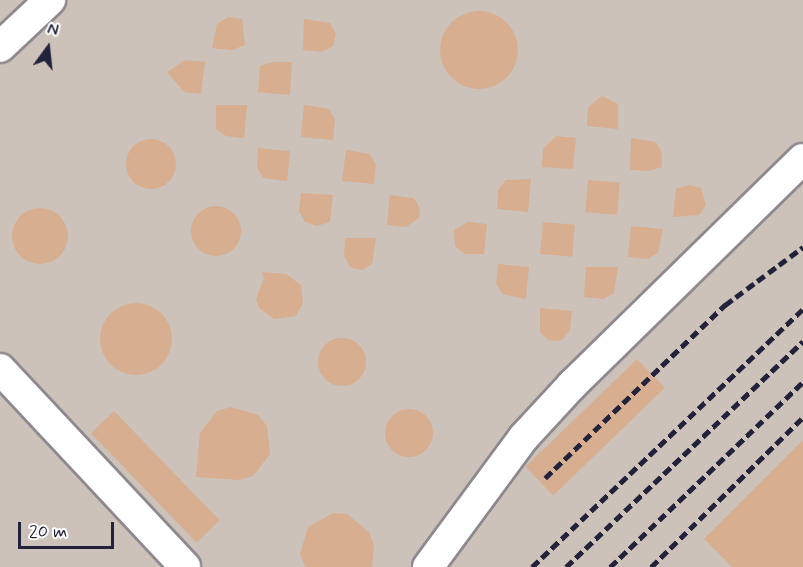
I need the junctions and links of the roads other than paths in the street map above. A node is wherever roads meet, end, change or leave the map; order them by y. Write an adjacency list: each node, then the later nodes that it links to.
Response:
1 (50, 0): 2 (lane)
2 (0, 47)
3 (803, 159): 6 (lane)
4 (0, 369): 5 (lane)
5 (185, 567)
6 (428, 567)

